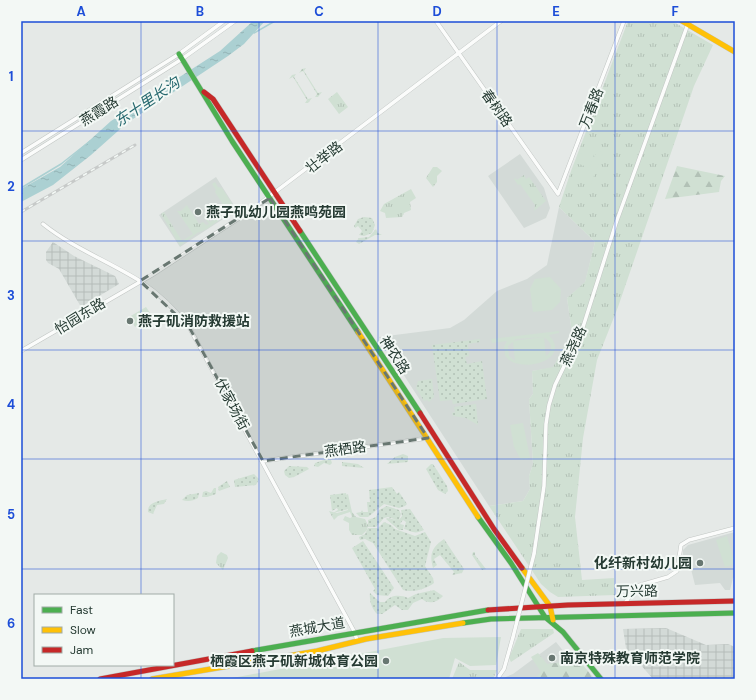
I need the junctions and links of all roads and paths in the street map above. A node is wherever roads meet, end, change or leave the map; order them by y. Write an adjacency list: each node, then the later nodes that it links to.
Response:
1 (224, 21): 9 (street, 燕霞路)
2 (236, 21): 11 (street, 燕霞路)
3 (436, 21): 10 (street, 春树路)
4 (501, 21): 10 (street, 壮举路)
5 (624, 21): 16 (street, 万春路)
6 (682, 21): 7 (street)
7 (688, 23): 8 (street); 36 (street, 燕尧路, bridge)
8 (735, 52)
9 (178, 54): 11 (street, 神农路); 13 (street, 燕霞路)
10 (458, 54): 15 (street, 壮举路); 16 (street, 春树路)
11 (182, 59): 12 (street, 神农路); 14 (street, 燕霞路)
12 (204, 92): 15 (street, 神农路); 17 (street, 神农路)
13 (21, 153)
14 (21, 160)
15 (275, 194): 17 (street, 壮举路); 27 (street, 神农路)
16 (558, 194)
17 (270, 198): 19 (street, 壮举路); 21 (street, 神农路)
18 (43, 224): 19 (street, 伏家场街)
19 (140, 281): 20 (street, 怡园东路); 22 (street, 伏家场街)
20 (21, 351)
21 (428, 438): 22 (street, 燕栖路); 26 (street, 神农路)
22 (263, 461): 30 (street, 伏家场街)
23 (735, 528): 25 (street)
24 (735, 601): 25 (street, 万兴路)
25 (625, 603): 27 (street, 万兴路)
26 (539, 606): 27 (street, 万兴路); 29 (street, 神农路); 30 (street, 燕城大道)
27 (550, 606): 29 (street)
28 (735, 613): 29 (street, 万兴路)
29 (548, 617): 31 (street, 燕城大道); 37 (street, 神农路)
30 (355, 633): 31 (street, 伏家场街); 33 (street, 燕城大道)
31 (357, 641): 35 (street, 燕城大道)
32 (172, 666): 34 (street, 燕城大道)
33 (174, 666)
34 (100, 679)
35 (152, 679)
36 (497, 679)
37 (601, 679)

